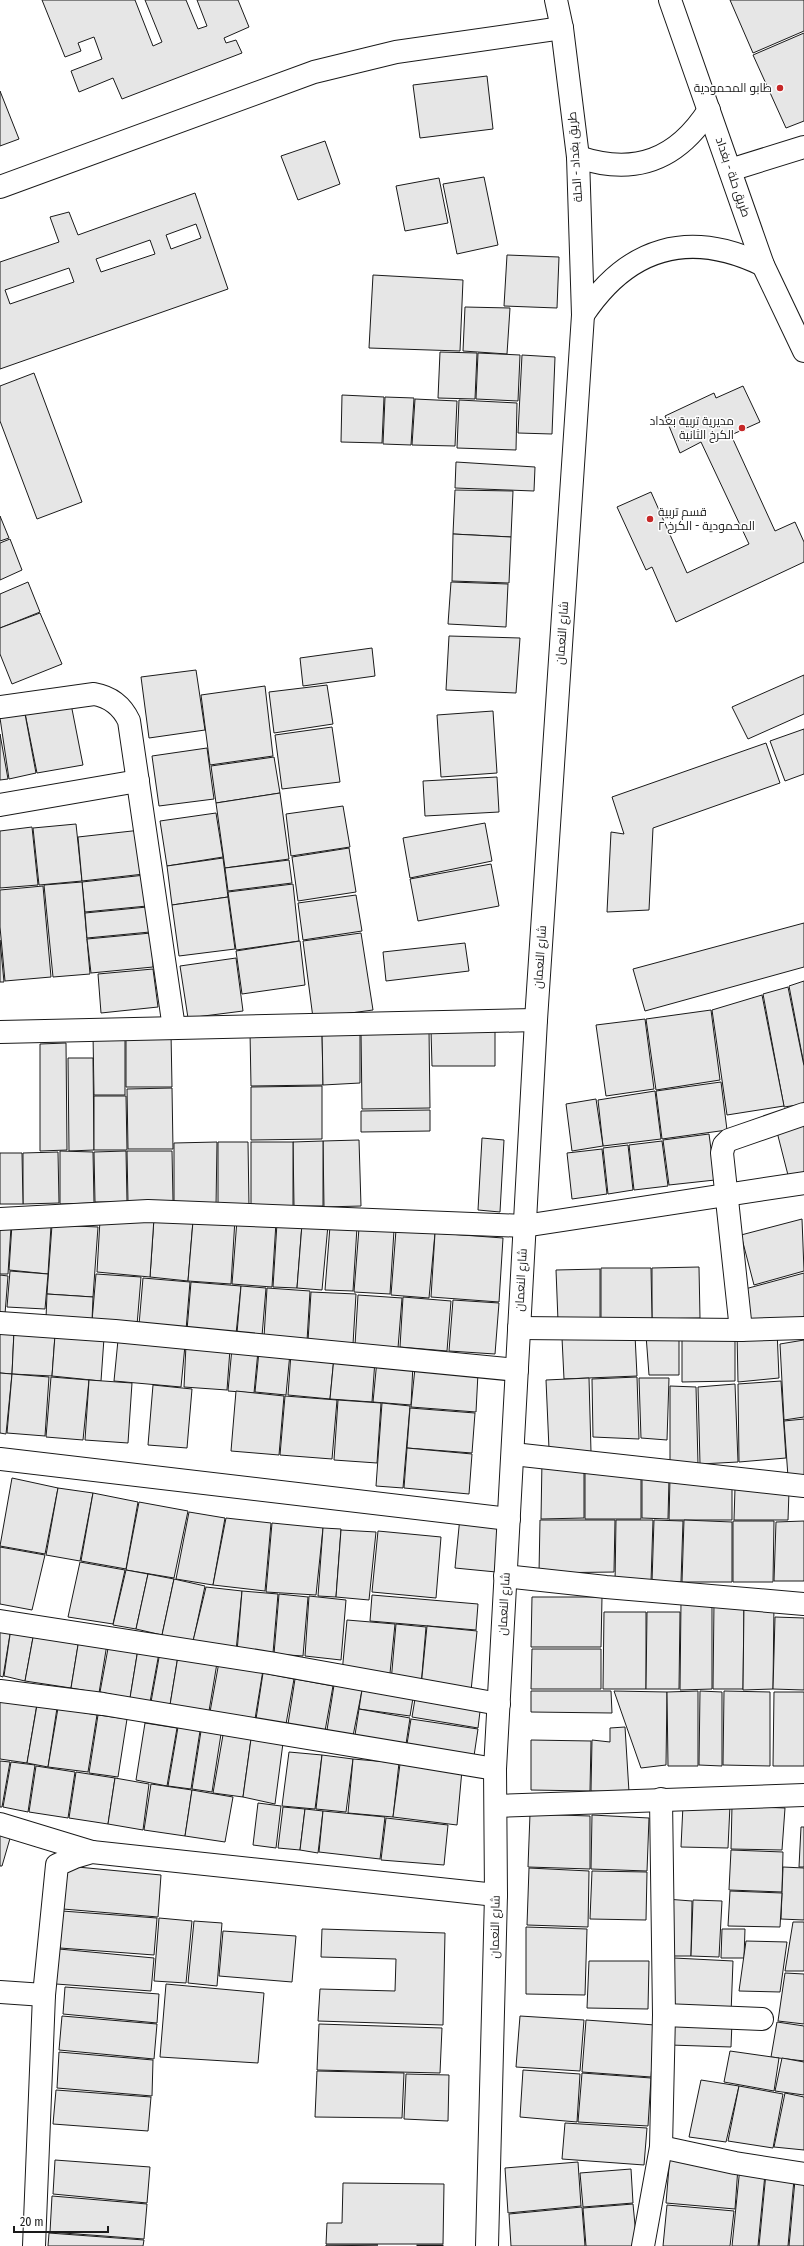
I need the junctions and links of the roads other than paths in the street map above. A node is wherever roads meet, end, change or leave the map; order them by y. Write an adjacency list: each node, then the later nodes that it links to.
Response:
1 (556, 0): 3 (street, طريق بغداد - الحلة)
2 (670, 0): 4 (street, طريق حلة - بغداد)
3 (562, 28): 6 (street, طريق بغداد - الحلة); 8 (street)
4 (709, 110): 6 (street); 7 (street, طريق حلة - بغداد)
5 (804, 147): 7 (street)
6 (578, 158): 10 (street, طريق بغداد - الحلة)
7 (730, 170): 9 (street, طريق حلة - بغداد)
8 (0, 186)
9 (763, 265): 10 (street); 11 (street, طريق حلة - بغداد)
10 (583, 315): 15 (street, شارع النعمان)
11 (804, 351)
12 (0, 707): 13 (street)
13 (138, 781): 14 (street); 16 (street)
14 (0, 805)
15 (536, 1020): 16 (street); 22 (street, شارع النعمان)
16 (174, 1028): 17 (street)
17 (0, 1032)
18 (804, 1114): 20 (street)
19 (804, 1183): 20 (street)
20 (726, 1195): 22 (street); 26 (street)
21 (0, 1219): 22 (street)
22 (524, 1226): 24 (street, شارع النعمان)
23 (0, 1323): 27 (street)
24 (519, 1328): 26 (street); 27 (street, شارع النعمان)
25 (804, 1328): 26 (street)
26 (741, 1330)
27 (517, 1370): 28 (street, شارع النعمان)
28 (512, 1454): 30 (street); 31 (street, شارع النعمان)
29 (0, 1459): 31 (street)
30 (804, 1486)
31 (509, 1518): 32 (street, شارع النعمان)
32 (505, 1576): 33 (street); 36 (street, شارع النعمان)
33 (804, 1604)
34 (0, 1620): 36 (street)
35 (0, 1691): 37 (street)
36 (499, 1704): 37 (street, شارع النعمان)
37 (495, 1769): 40 (street, شارع النعمان)
38 (804, 1795): 39 (street)
39 (661, 1799): 40 (street); 46 (street)
40 (496, 1806): 43 (street, شارع النعمان)
41 (0, 1824): 42 (street)
42 (92, 1852): 43 (street); 45 (street)
43 (496, 1896): 51 (street, شارع النعمان)
44 (0, 1992): 45 (street)
45 (44, 1995): 50 (street)
46 (664, 2015): 47 (street); 48 (street)
47 (762, 2019)
48 (661, 2147): 49 (street); 52 (street)
49 (804, 2174)
50 (34, 2246)
51 (487, 2246)
52 (643, 2246)

